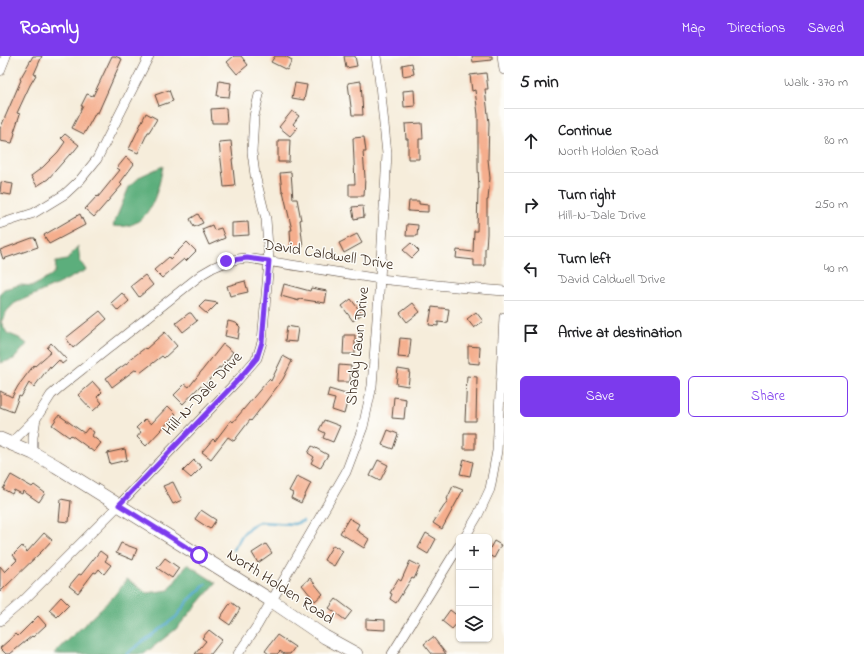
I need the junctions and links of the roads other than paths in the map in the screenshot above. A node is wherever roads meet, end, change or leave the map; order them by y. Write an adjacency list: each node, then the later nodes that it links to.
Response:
1 (6, 56): 5 (street)
2 (149, 56): 8 (street)
3 (376, 56): 10 (street, Shady Lawn Drive)
4 (502, 56): 6 (street)
5 (0, 70)
6 (504, 70)
7 (259, 96): 9 (street, Hill-N-Dale Drive)
8 (0, 224)
9 (269, 261): 10 (street, David Caldwell Drive); 13 (street, David Caldwell Drive); 16 (street, Hill-N-Dale Drive)
10 (380, 279): 11 (street, David Caldwell Drive); 19 (street, Shady Lawn Drive)
11 (504, 291)
12 (504, 317): 17 (street)
13 (37, 417): 14 (street, David Caldwell Drive); 15 (street, David Caldwell Drive)
14 (5, 441): 15 (main road, North Holden Road)
15 (33, 453): 16 (main road, North Holden Road)
16 (119, 505): 19 (main road, North Holden Road); 20 (street, Hill-N-Dale Drive)
17 (467, 534)
18 (456, 551): 23 (street)
19 (272, 601): 21 (street, Shady Lawn Drive); 22 (main road, North Holden Road)
20 (0, 621)
21 (238, 654)
22 (356, 654)
23 (392, 654)

